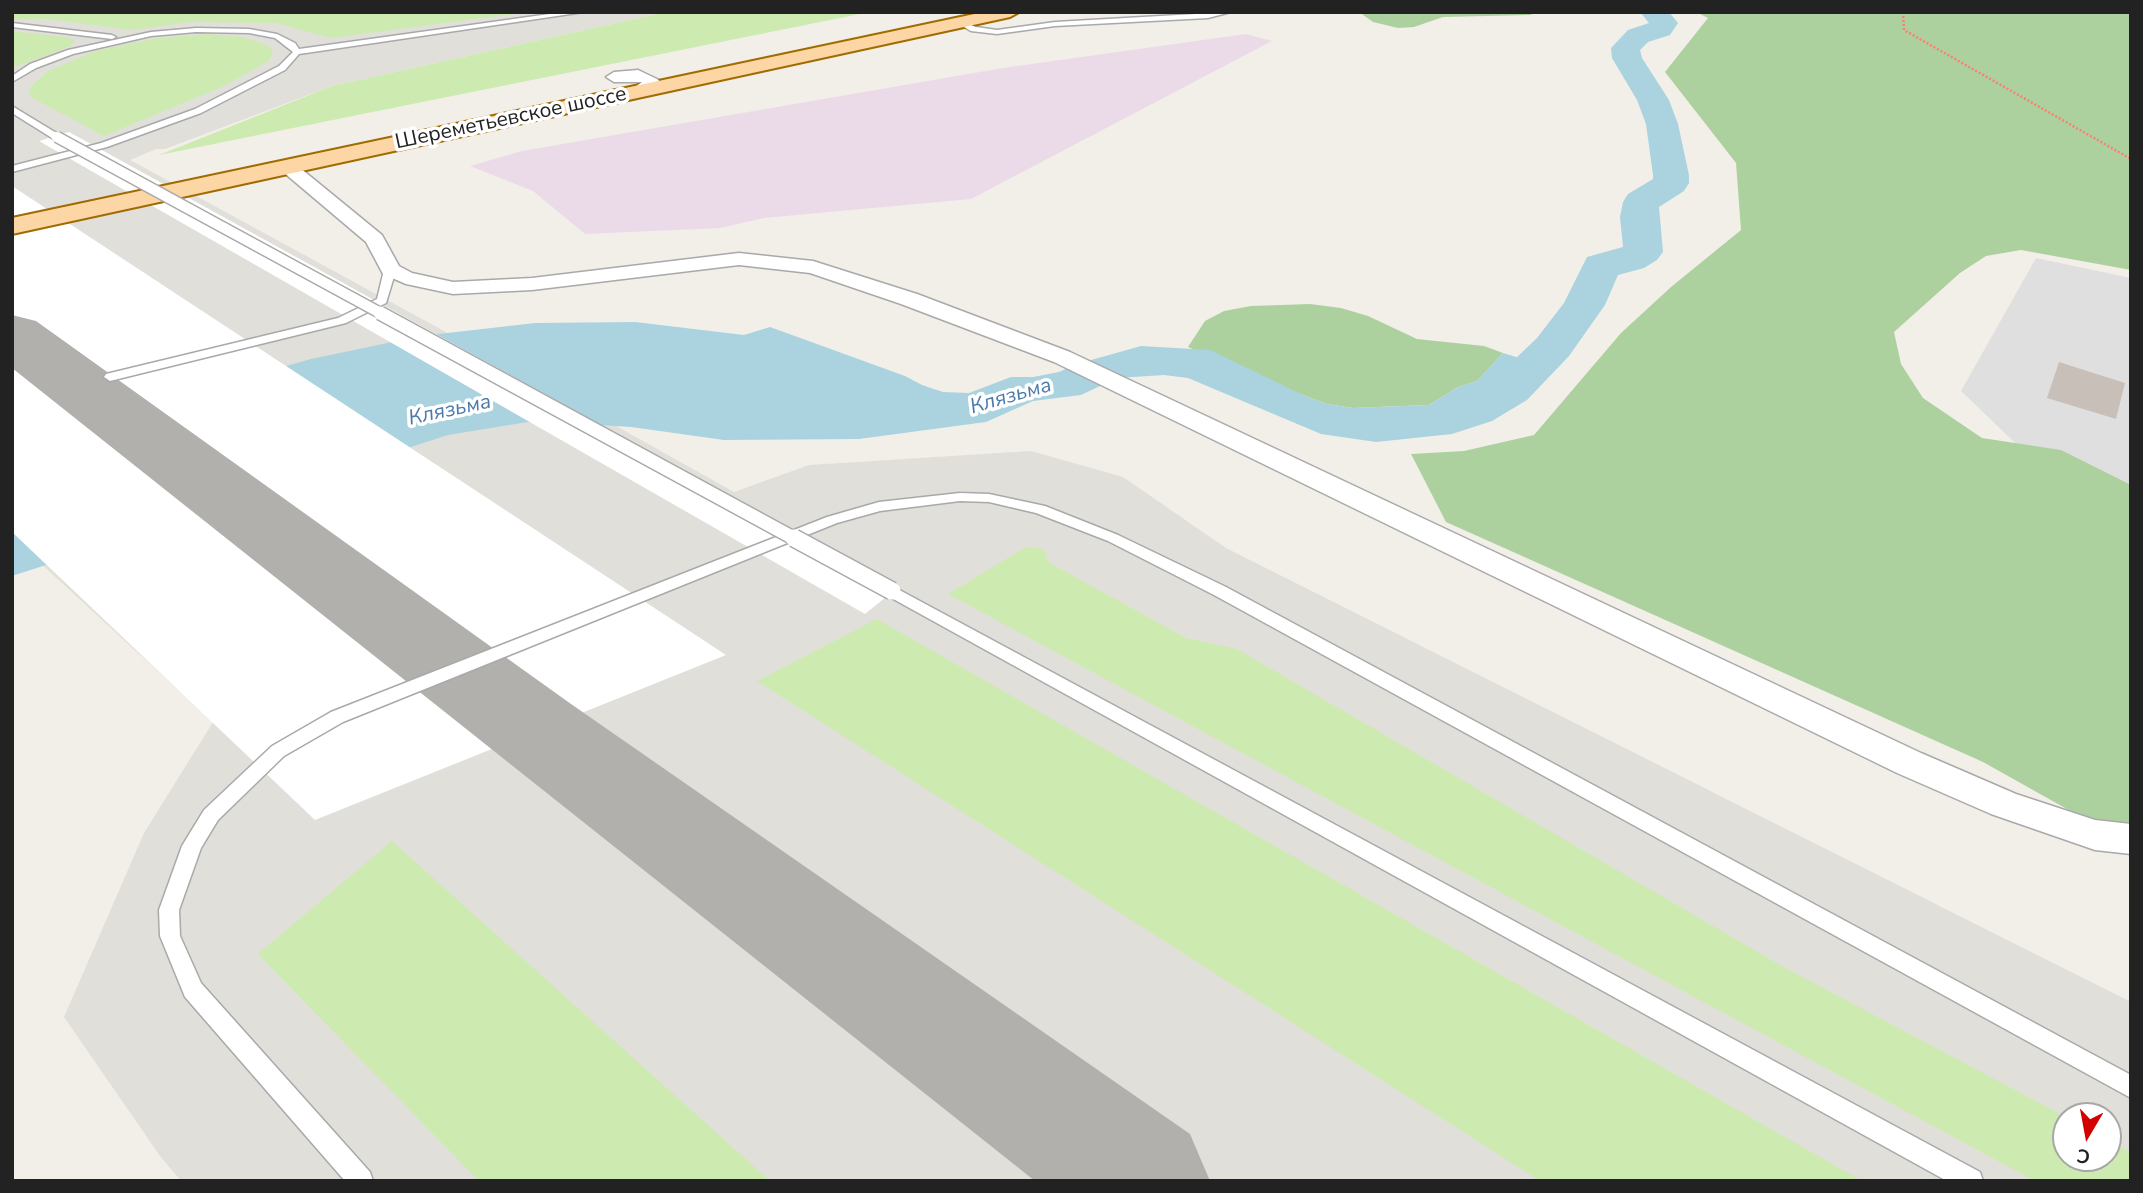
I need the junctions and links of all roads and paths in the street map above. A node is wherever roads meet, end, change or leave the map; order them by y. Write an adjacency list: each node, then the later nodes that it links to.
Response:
1 (581, 12): 9 (lane)
2 (929, 12): 10 (main road, Шереметьевское шоссе)
3 (1010, 12): 6 (main road, Шереметьевское шоссе)
4 (1228, 12): 6 (lane)
5 (1903, 12): 14 (path)
6 (961, 23): 12 (main road, Шереметьевское шоссе)
7 (12, 25): 8 (lane)
8 (125, 38): 9 (lane); 11 (lane)
9 (297, 52): 17 (lane)
10 (614, 77): 12 (street); 15 (main road, Шереметьевское шоссе)
11 (12, 80)
12 (636, 92): 16 (main road, Шереметьевское шоссе)
13 (12, 109): 26 (lane, bridge)
14 (2131, 159)
15 (190, 166)
16 (288, 167): 20 (main road, Шереметьевское шоссе); 21 (street)
17 (12, 169)
18 (163, 172): 19 (main road)
19 (12, 203)
20 (12, 226)
21 (390, 270): 22 (lane); 23 (street)
22 (110, 377)
23 (2131, 839)
24 (2131, 1087): 25 (lane)
25 (361, 1181)
26 (1971, 1181)

